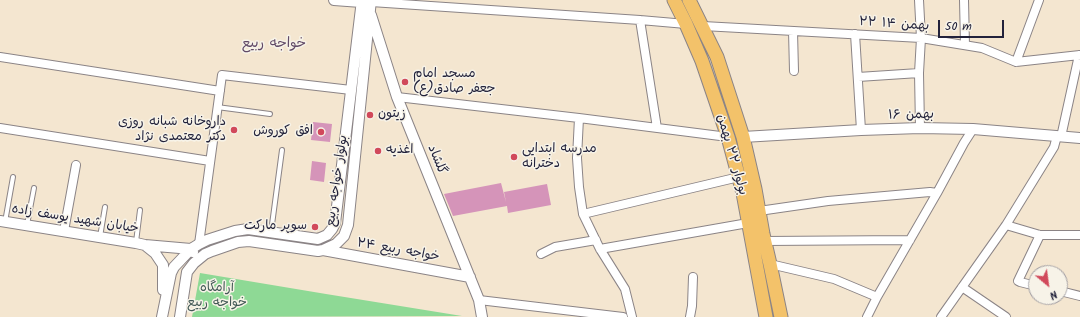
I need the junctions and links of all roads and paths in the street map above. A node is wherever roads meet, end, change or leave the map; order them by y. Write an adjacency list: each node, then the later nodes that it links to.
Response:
1 (334, 0): 7 (street)
2 (674, 0): 10 (main road, بولوار ۲۲ بهمن)
3 (689, 0): 11 (main road, بولوار ۲۲ بهمن)
4 (919, 0): 14 (street)
5 (964, 0): 15 (street)
6 (1039, 0): 18 (street)
7 (367, 3): 8 (street); 22 (street, بولوار خواجه ربیع); 24 (street, گلشاد); 63 (street, بولوار خواجه ربیع)
8 (428, 3): 9 (street)
9 (640, 20): 10 (street); 29 (street)
10 (686, 24): 34 (main road, بولوار ۲۲ بهمن)
11 (703, 26): 12 (street, ۲۲ بهمن ۱۴); 35 (main road, بولوار ۲۲ بهمن)
12 (793, 31): 13 (street, ۲۲ بهمن ۱۴); 19 (street)
13 (855, 34): 14 (street, ۲۲ بهمن ۱۴); 21 (street)
14 (921, 38): 15 (street, ۲۲ بهمن ۱۴); 20 (street)
15 (965, 45): 18 (street, ۲۲ بهمن ۱۴)
16 (1080, 55): 18 (street, ۲۲ بهمن ۱۴); 33 (street)
17 (0, 57): 23 (street)
18 (1016, 62)
19 (794, 71)
20 (919, 73): 21 (street); 30 (street)
21 (858, 77): 32 (street)
22 (351, 90): 23 (street); 53 (street, بولوار خواجه ربیع)
23 (220, 91): 25 (street)
24 (397, 97): 27 (street); 67 (street, گلشاد)
25 (217, 107): 26 (lane); 38 (street)
26 (270, 114)
27 (579, 118): 29 (street); 47 (street)
28 (0, 128): 38 (street)
29 (656, 128): 34 (street)
30 (920, 128): 31 (street, بهمن ۱۶); 32 (street, بهمن ۱۶)
31 (973, 129): 33 (street, بهمن ۱۶); 43 (street)
32 (862, 130): 35 (street, بهمن ۱۶)
33 (1059, 136): 36 (street, بهمن ۱۶); 50 (street)
34 (728, 137): 41 (main road, بولوار ۲۲ بهمن)
35 (743, 137): 46 (main road, بولوار ۲۲ بهمن)
36 (1080, 138)
37 (282, 150): 53 (lane)
38 (210, 161): 61 (street)
39 (76, 165): 52 (street)
40 (13, 177): 48 (lane)
41 (739, 177): 47 (street); 49 (main road, بولوار ۲۲ بهمن)
42 (34, 188): 51 (lane)
43 (937, 193): 46 (street); 58 (street)
44 (104, 207): 56 (lane)
45 (140, 210): 60 (lane)
46 (759, 211): 59 (main road, بولوار ۲۲ بهمن)
47 (583, 214): 57 (street)
48 (2, 222): 51 (street, خیابان شهید یوسف زاده)
49 (748, 223): 62 (street); 83 (main road, بولوار ۲۲ بهمن)
50 (1006, 225): 54 (street); 70 (street)
51 (27, 226): 52 (street, خیابان شهید یوسف زاده)
52 (64, 231): 56 (street, خیابان شهید یوسف زاده)
53 (271, 232): 61 (street, بولوار خواجه ربیع)
54 (1040, 235): 55 (street); 69 (street)
55 (1080, 235)
56 (100, 237): 60 (street, خیابان شهید یوسف زاده)
57 (596, 240): 62 (street); 64 (street)
58 (910, 240): 59 (street); 73 (street)
59 (764, 241): 66 (main road, بولوار ۲۲ بهمن)
60 (140, 244): 61 (street, خیابان شهید یوسف زاده); 76 (street)
61 (195, 247): 65 (street); 76 (street)
62 (600, 249): 81 (street)
63 (323, 250): 65 (street); 67 (street, خواجه ربیع ۲۴)
64 (541, 254)
65 (198, 258): 77 (street)
66 (770, 264): 73 (street); 84 (main road, بولوار ۲۲ بهمن)
67 (470, 277): 74 (street, گلشاد)
68 (693, 277): 82 (street)
69 (1028, 284)
70 (962, 287): 86 (street); 87 (street)
71 (1068, 293): 72 (street)
72 (1080, 295)
73 (877, 297): 85 (street)
74 (479, 300): 75 (street); 78 (street, گلشاد)
75 (544, 308): 79 (street); 80 (street)
76 (162, 316)
77 (180, 317)
78 (482, 317)
79 (547, 317)
80 (623, 317)
81 (632, 317)
82 (690, 317)
83 (766, 317)
84 (781, 317)
85 (867, 317)
86 (941, 317)
87 (1006, 317)

